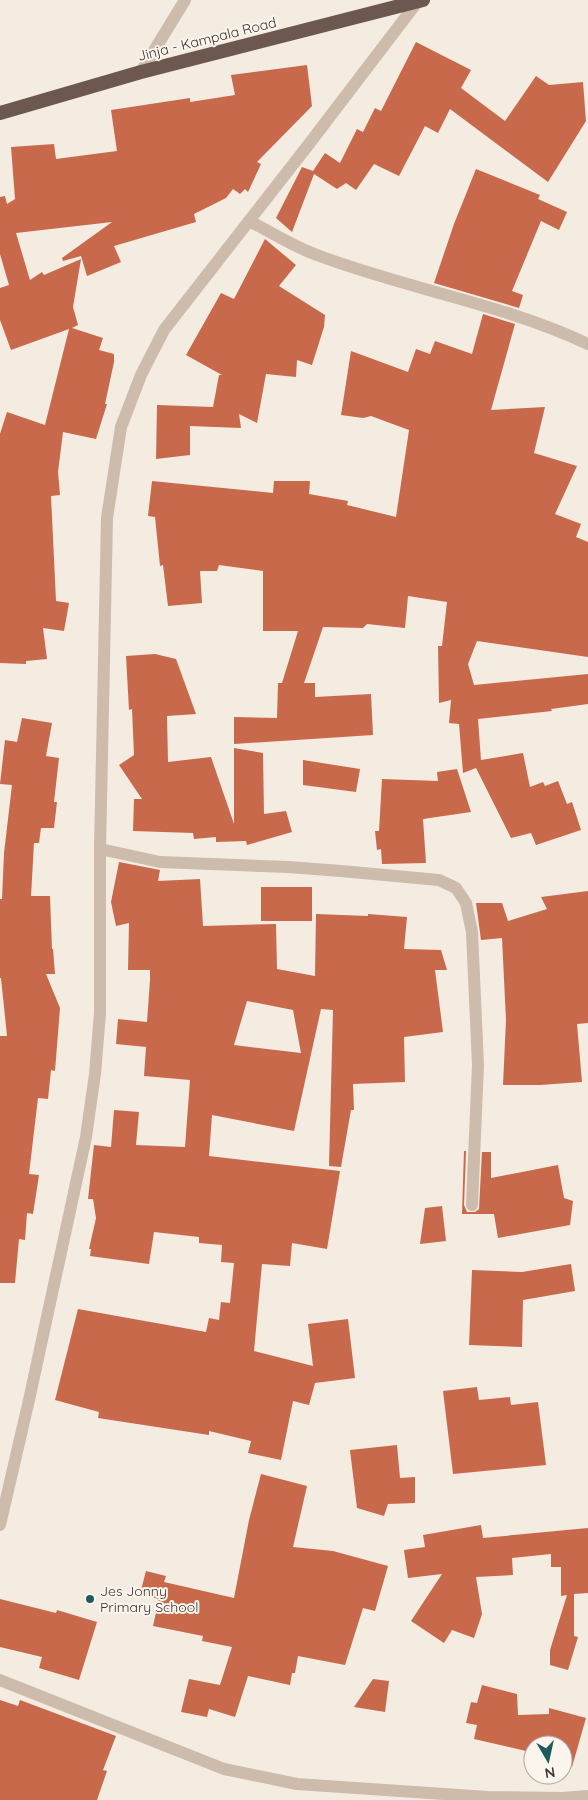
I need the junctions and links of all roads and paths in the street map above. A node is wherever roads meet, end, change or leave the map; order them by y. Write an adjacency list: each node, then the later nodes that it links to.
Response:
1 (185, 0): 3 (street)
2 (420, 1): 3 (highway, Jinja - Kampala Road); 5 (street)
3 (141, 72): 4 (highway, Jinja - Kampala Road)
4 (0, 113)
5 (249, 221): 6 (street); 7 (street)
6 (588, 344)
7 (100, 849): 8 (street); 9 (street)
8 (472, 1205)
9 (0, 1525)
10 (0, 1680): 11 (street)
11 (389, 1795): 12 (street)
12 (588, 1796)

